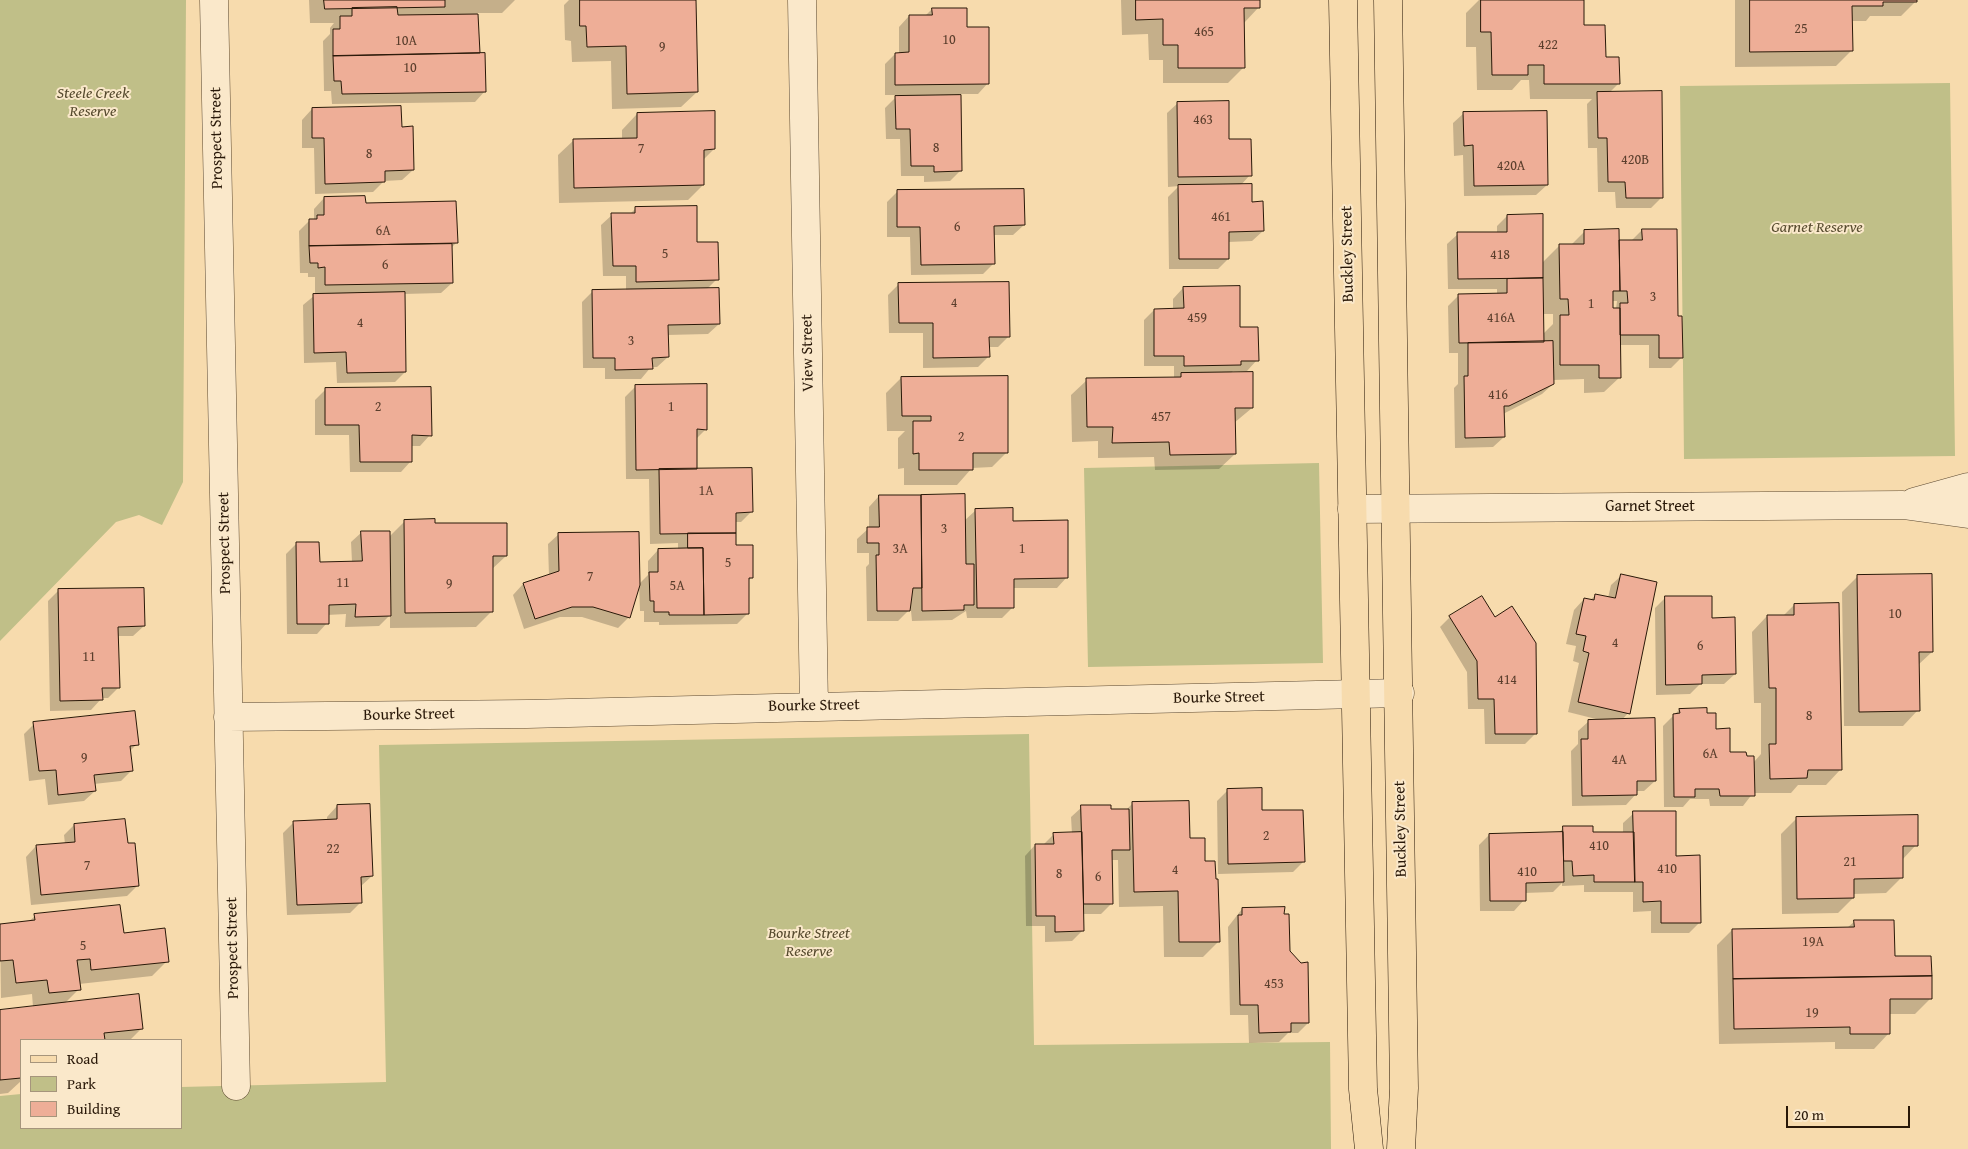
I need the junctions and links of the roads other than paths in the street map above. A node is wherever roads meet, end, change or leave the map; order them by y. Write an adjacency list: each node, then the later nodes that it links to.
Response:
1 (214, 0): 13 (street, Prospect Street)
2 (802, 0): 12 (street, View Street)
3 (1343, 0): 8 (main road, Buckley Street)
4 (1388, 0): 7 (main road, Buckley Street)
5 (1968, 487): 6 (street, Garnet Street)
6 (1903, 505): 7 (street, Garnet Street); 9 (street, Garnet Street)
7 (1397, 508): 8 (street); 10 (main road, Buckley Street)
8 (1352, 509): 11 (main road, Buckley Street)
9 (1968, 514)
10 (1400, 693): 11 (street, Bourke Street); 16 (main road, Buckley Street)
11 (1355, 695): 12 (street, Bourke Street); 15 (main road, Buckley Street)
12 (814, 706): 13 (street, Bourke Street)
13 (228, 717): 14 (street, Prospect Street)
14 (236, 1086)
15 (1369, 1149)
16 (1401, 1149)

